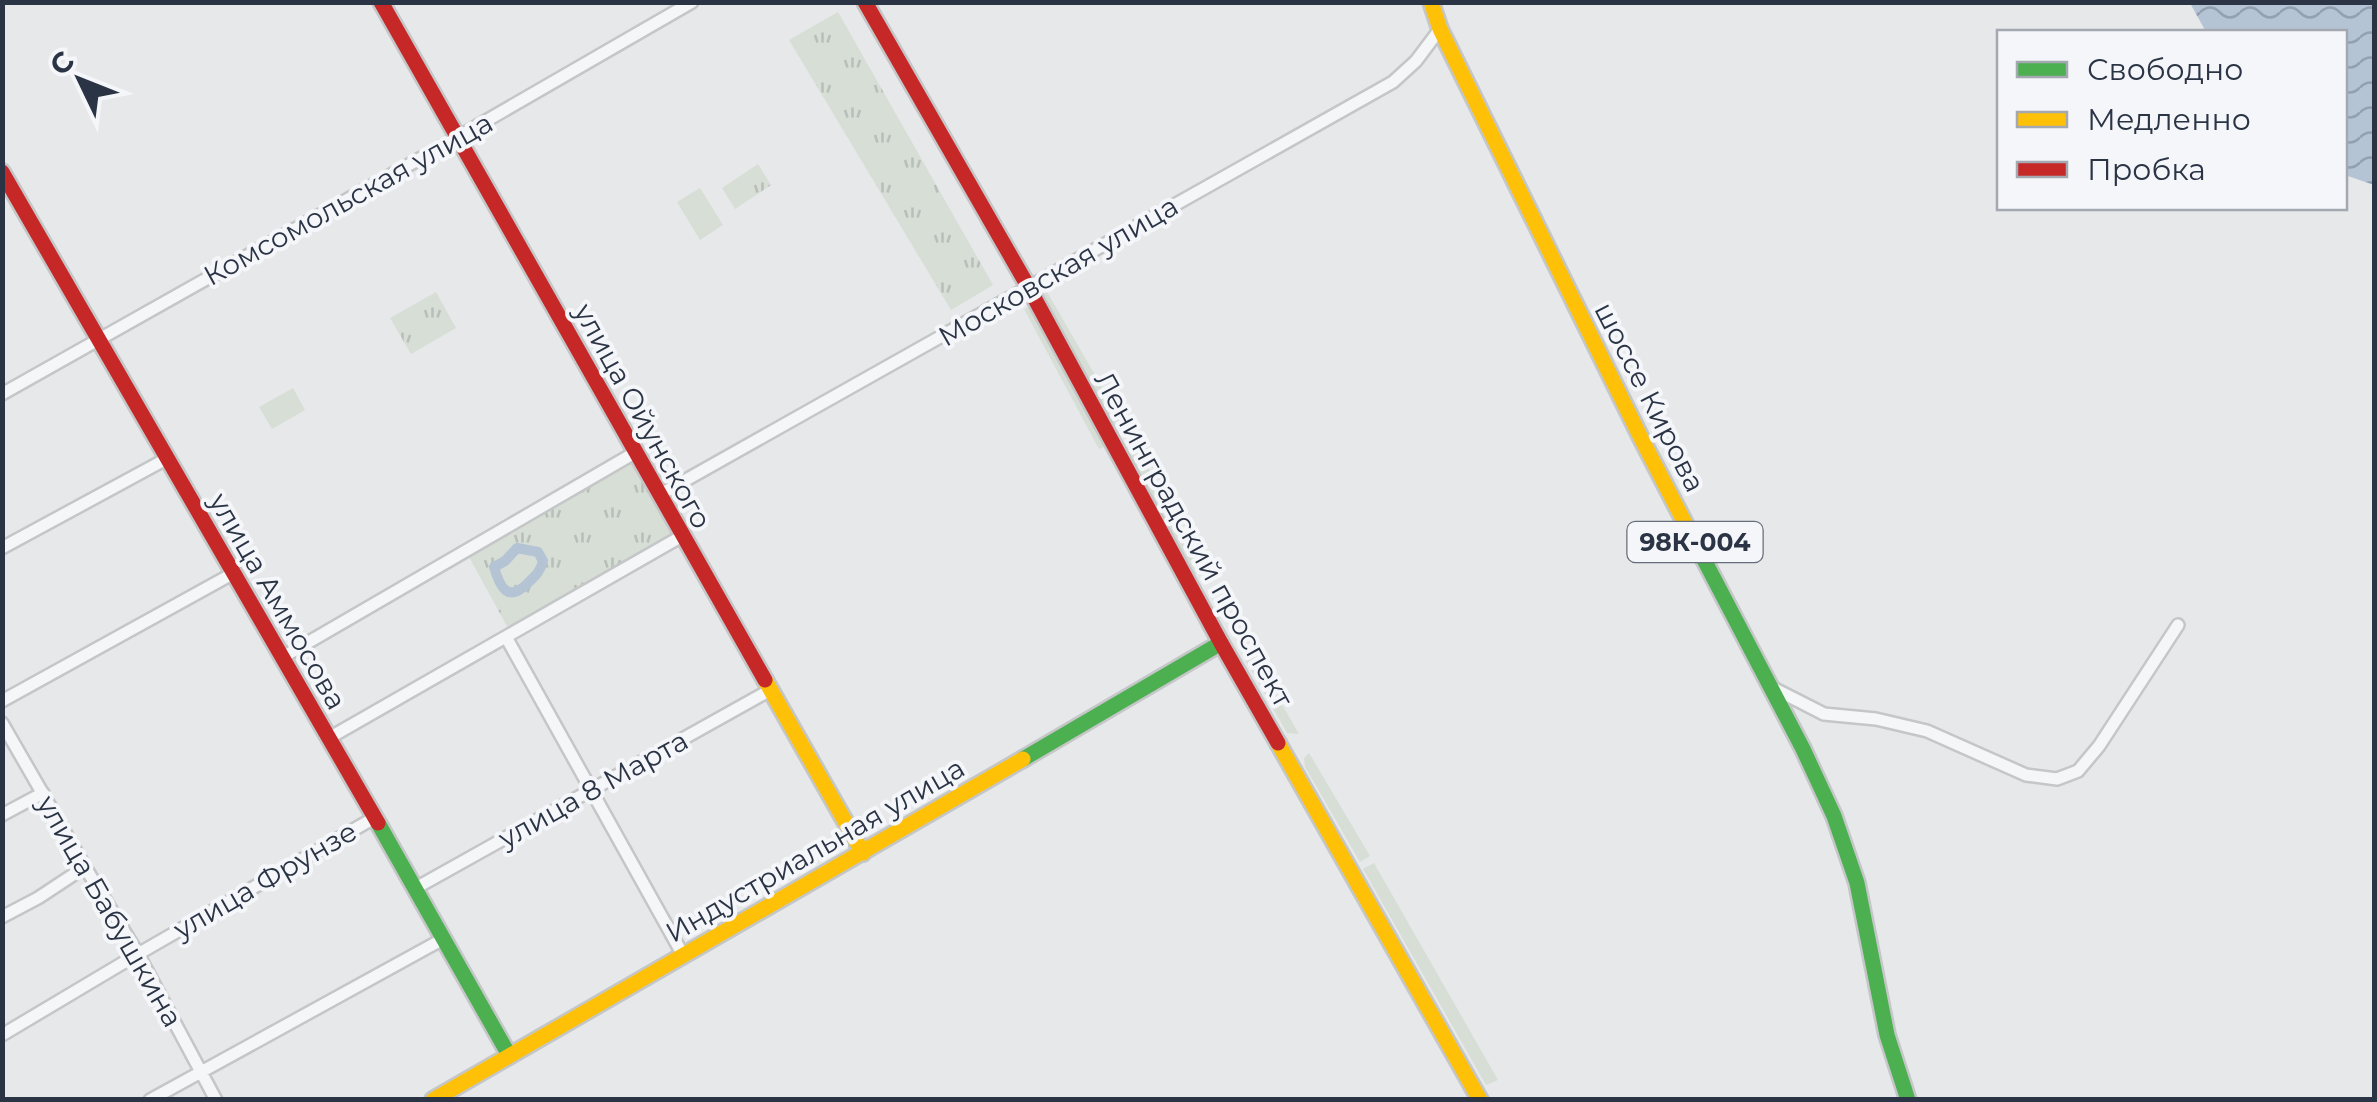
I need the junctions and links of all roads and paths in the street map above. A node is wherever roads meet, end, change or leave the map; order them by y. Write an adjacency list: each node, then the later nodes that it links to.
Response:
1 (381, 2): 6 (main road, улица Ойунского)
2 (692, 2): 6 (street, Комсомольская улица)
3 (865, 2): 8 (main road, Ленинградский проспект)
4 (1431, 2): 5 (main road, шоссе Кирова / 98К-004)
5 (1440, 29): 8 (street, Московская улица); 21 (main road, шоссе Кирова / 98К-004)
6 (458, 138): 9 (street, Комсомольская улица); 11 (main road, улица Ойунского)
7 (2, 172): 9 (main road, улица Аммосова)
8 (1029, 288): 13 (street, Московская улица); 19 (main road, Ленинградский проспект)
9 (100, 340): 10 (street, Комсомольская улица); 12 (main road, улица Аммосова)
10 (2, 394)
11 (636, 452): 13 (main road, улица Ойунского); 20 (street)
12 (168, 458): 15 (street); 16 (main road, улица Аммосова)
13 (661, 494): 14 (main road, улица Ойунского)
14 (682, 536): 18 (street); 22 (main road, улица Ойунского)
15 (2, 548)
16 (232, 574): 20 (main road, улица Аммосова); 23 (street)
17 (2178, 625): 21 (street)
18 (506, 637): 25 (street); 26 (street)
19 (1220, 644): 30 (main road, Индустриальная улица); 43 (main road, Ленинградский проспект)
20 (283, 656): 25 (main road, улица Аммосова)
21 (1771, 687): 44 (main road, шоссе Кирова / 98К-004)
22 (772, 690): 26 (street, улица 8 Марта); 30 (main road, улица Ойунского)
23 (2, 701)
24 (2, 723): 27 (street, улица Бабушкина)
25 (329, 738): 29 (main road, улица Аммосова)
26 (592, 790): 32 (street, улица 8 Марта); 36 (street)
27 (42, 793): 28 (street); 31 (street, улица Бабушкина)
28 (2, 816)
29 (374, 818): 32 (main road, улица Аммосова); 35 (street, улица Фрунзе)
30 (863, 853): 36 (main road, Индустриальная улица)
31 (85, 868): 33 (street); 35 (street, улица Бабушкина)
32 (414, 889): 34 (main road, улица Аммосова)
33 (2, 917)
34 (443, 939): 38 (main road, улица Аммосова); 39 (street)
35 (138, 954): 37 (street, улица Фрунзе); 39 (street, улица Бабушкина)
36 (683, 955): 38 (main road, Индустриальная улица)
37 (2, 1035)
38 (509, 1056): 42 (main road, Индустриальная улица)
39 (200, 1072): 40 (street); 41 (street, улица Бабушкина)
40 (150, 1100)
41 (216, 1100)
42 (433, 1100)
43 (1480, 1100)
44 (1908, 1100)

